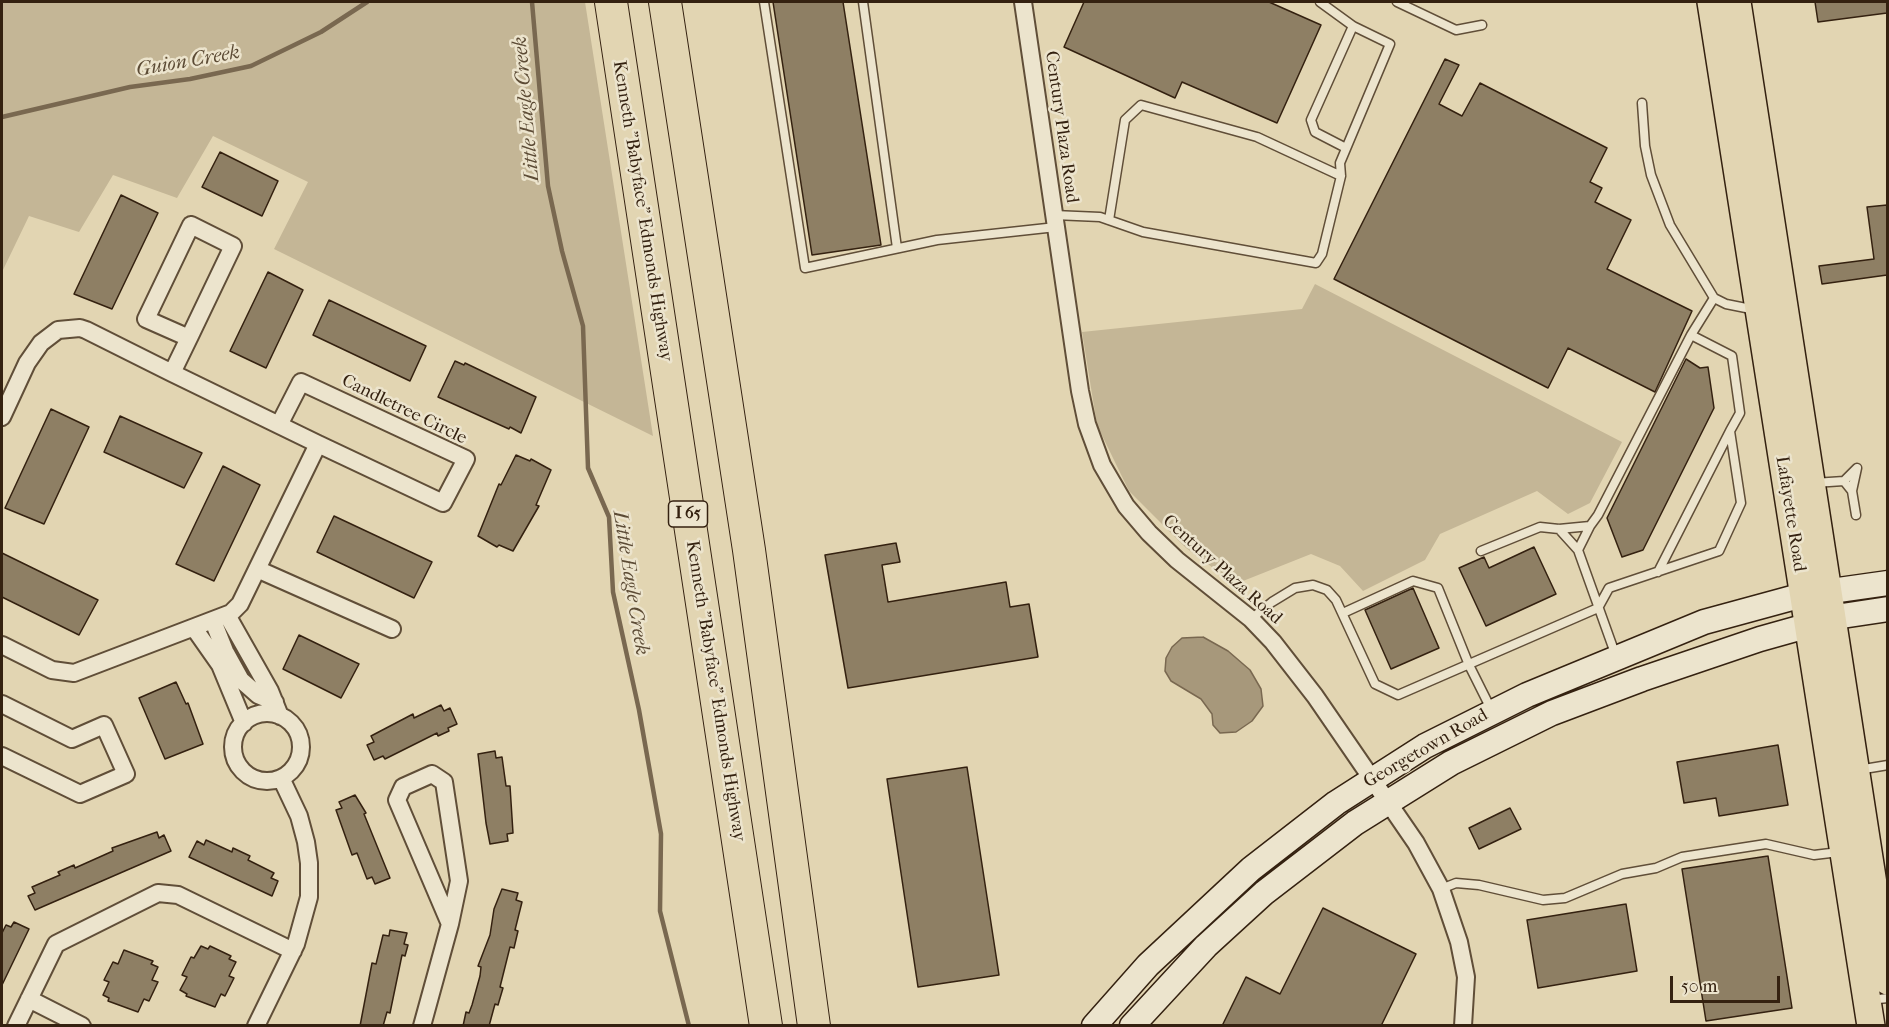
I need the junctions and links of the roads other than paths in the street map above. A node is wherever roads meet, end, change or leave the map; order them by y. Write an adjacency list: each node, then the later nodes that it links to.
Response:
1 (611, 2): 71 (highway, Kenneth "Babyface" Edmonds Highway / I 65)
2 (665, 2): 72 (highway)
3 (765, 2): 17 (lane)
4 (863, 2): 17 (lane)
5 (1023, 2): 16 (street, Century Plaza Road)
6 (1320, 2): 11 (lane)
7 (1397, 2): 10 (lane)
8 (1711, 2): 19 (main road, Lafayette Road)
9 (1737, 2): 28 (main road, Lafayette Road)
10 (1482, 25)
11 (1353, 26): 13 (lane); 13 (lane)
12 (1642, 103): 18 (lane)
13 (1346, 148): 14 (lane)
14 (1341, 176): 15 (lane); 15 (lane)
15 (1109, 220): 16 (lane)
16 (1055, 221): 17 (lane); 43 (street, Century Plaza Road)
17 (897, 248)
18 (1714, 298): 19 (lane); 20 (lane)
19 (1760, 311): 38 (main road, Lafayette Road)
20 (1691, 335): 25 (lane); 31 (lane)
21 (189, 338): 21 (street); 22 (street)
22 (172, 373): 23 (street, Candletree Circle); 24 (street, Candletree Circle)
23 (2, 417)
24 (279, 425): 26 (street, Candletree Circle); 26 (street, Candletree Circle)
25 (1730, 431): 36 (lane); 36 (lane)
26 (318, 444): 35 (street)
27 (1844, 481): 28 (lane); 29 (lane); 29 (lane)
28 (1812, 483): 38 (main road, Lafayette Road)
29 (1852, 491): 30 (lane)
30 (1856, 515)
31 (1590, 526): 32 (lane); 33 (lane)
32 (1559, 529): 33 (lane); 34 (lane)
33 (1578, 550): 39 (lane)
34 (1481, 551)
35 (257, 569): 42 (street); 46 (street)
36 (1658, 572): 39 (lane)
37 (1887, 583): 38 (main road, Georgetown Road)
38 (1816, 593): 44 (main road, Lafayette Road); 48 (main road, Georgetown Road)
39 (1598, 608): 48 (lane); 49 (lane)
40 (1887, 609): 44 (main road, Georgetown Road)
41 (1342, 613): 43 (lane); 49 (lane); 49 (lane)
42 (220, 618): 45 (street); 51 (street)
43 (1251, 619): 58 (street, Century Plaza Road)
44 (1820, 622): 56 (main road, Lafayette Road); 59 (main road, Georgetown Road); 60 (main road, Lafayette Road)
45 (194, 628): 47 (street); 53 (street)
46 (392, 629)
47 (2, 645)
48 (1616, 656): 52 (main road, Georgetown Road)
49 (1469, 665): 52 (lane)
50 (2, 704): 54 (street)
51 (278, 709): 53 (street); 57 (street)
52 (1492, 711): 58 (main road, Georgetown Road)
53 (244, 723): 57 (street)
54 (2, 756)
55 (1887, 765): 56 (lane)
56 (1855, 771): 64 (main road, Lafayette Road)
57 (281, 778): 63 (street)
58 (1372, 778): 59 (street, Century Plaza Road); 73 (main road, Georgetown Road)
59 (1388, 801): 61 (street, Century Plaza Road); 74 (main road, Georgetown Road)
60 (1843, 851): 61 (lane); 66 (main road, Lafayette Road)
61 (1441, 889): 75 (street, Century Plaza Road)
62 (450, 924): 62 (street); 70 (street)
63 (293, 951): 65 (street); 69 (street)
64 (1887, 981)
65 (29, 999): 67 (street); 68 (street)
66 (1875, 1008)
67 (16, 1026)
68 (82, 1026)
69 (256, 1026)
70 (422, 1026)
71 (766, 1026)
72 (814, 1026)
73 (1094, 1026)
74 (1132, 1026)
75 (1463, 1026)

